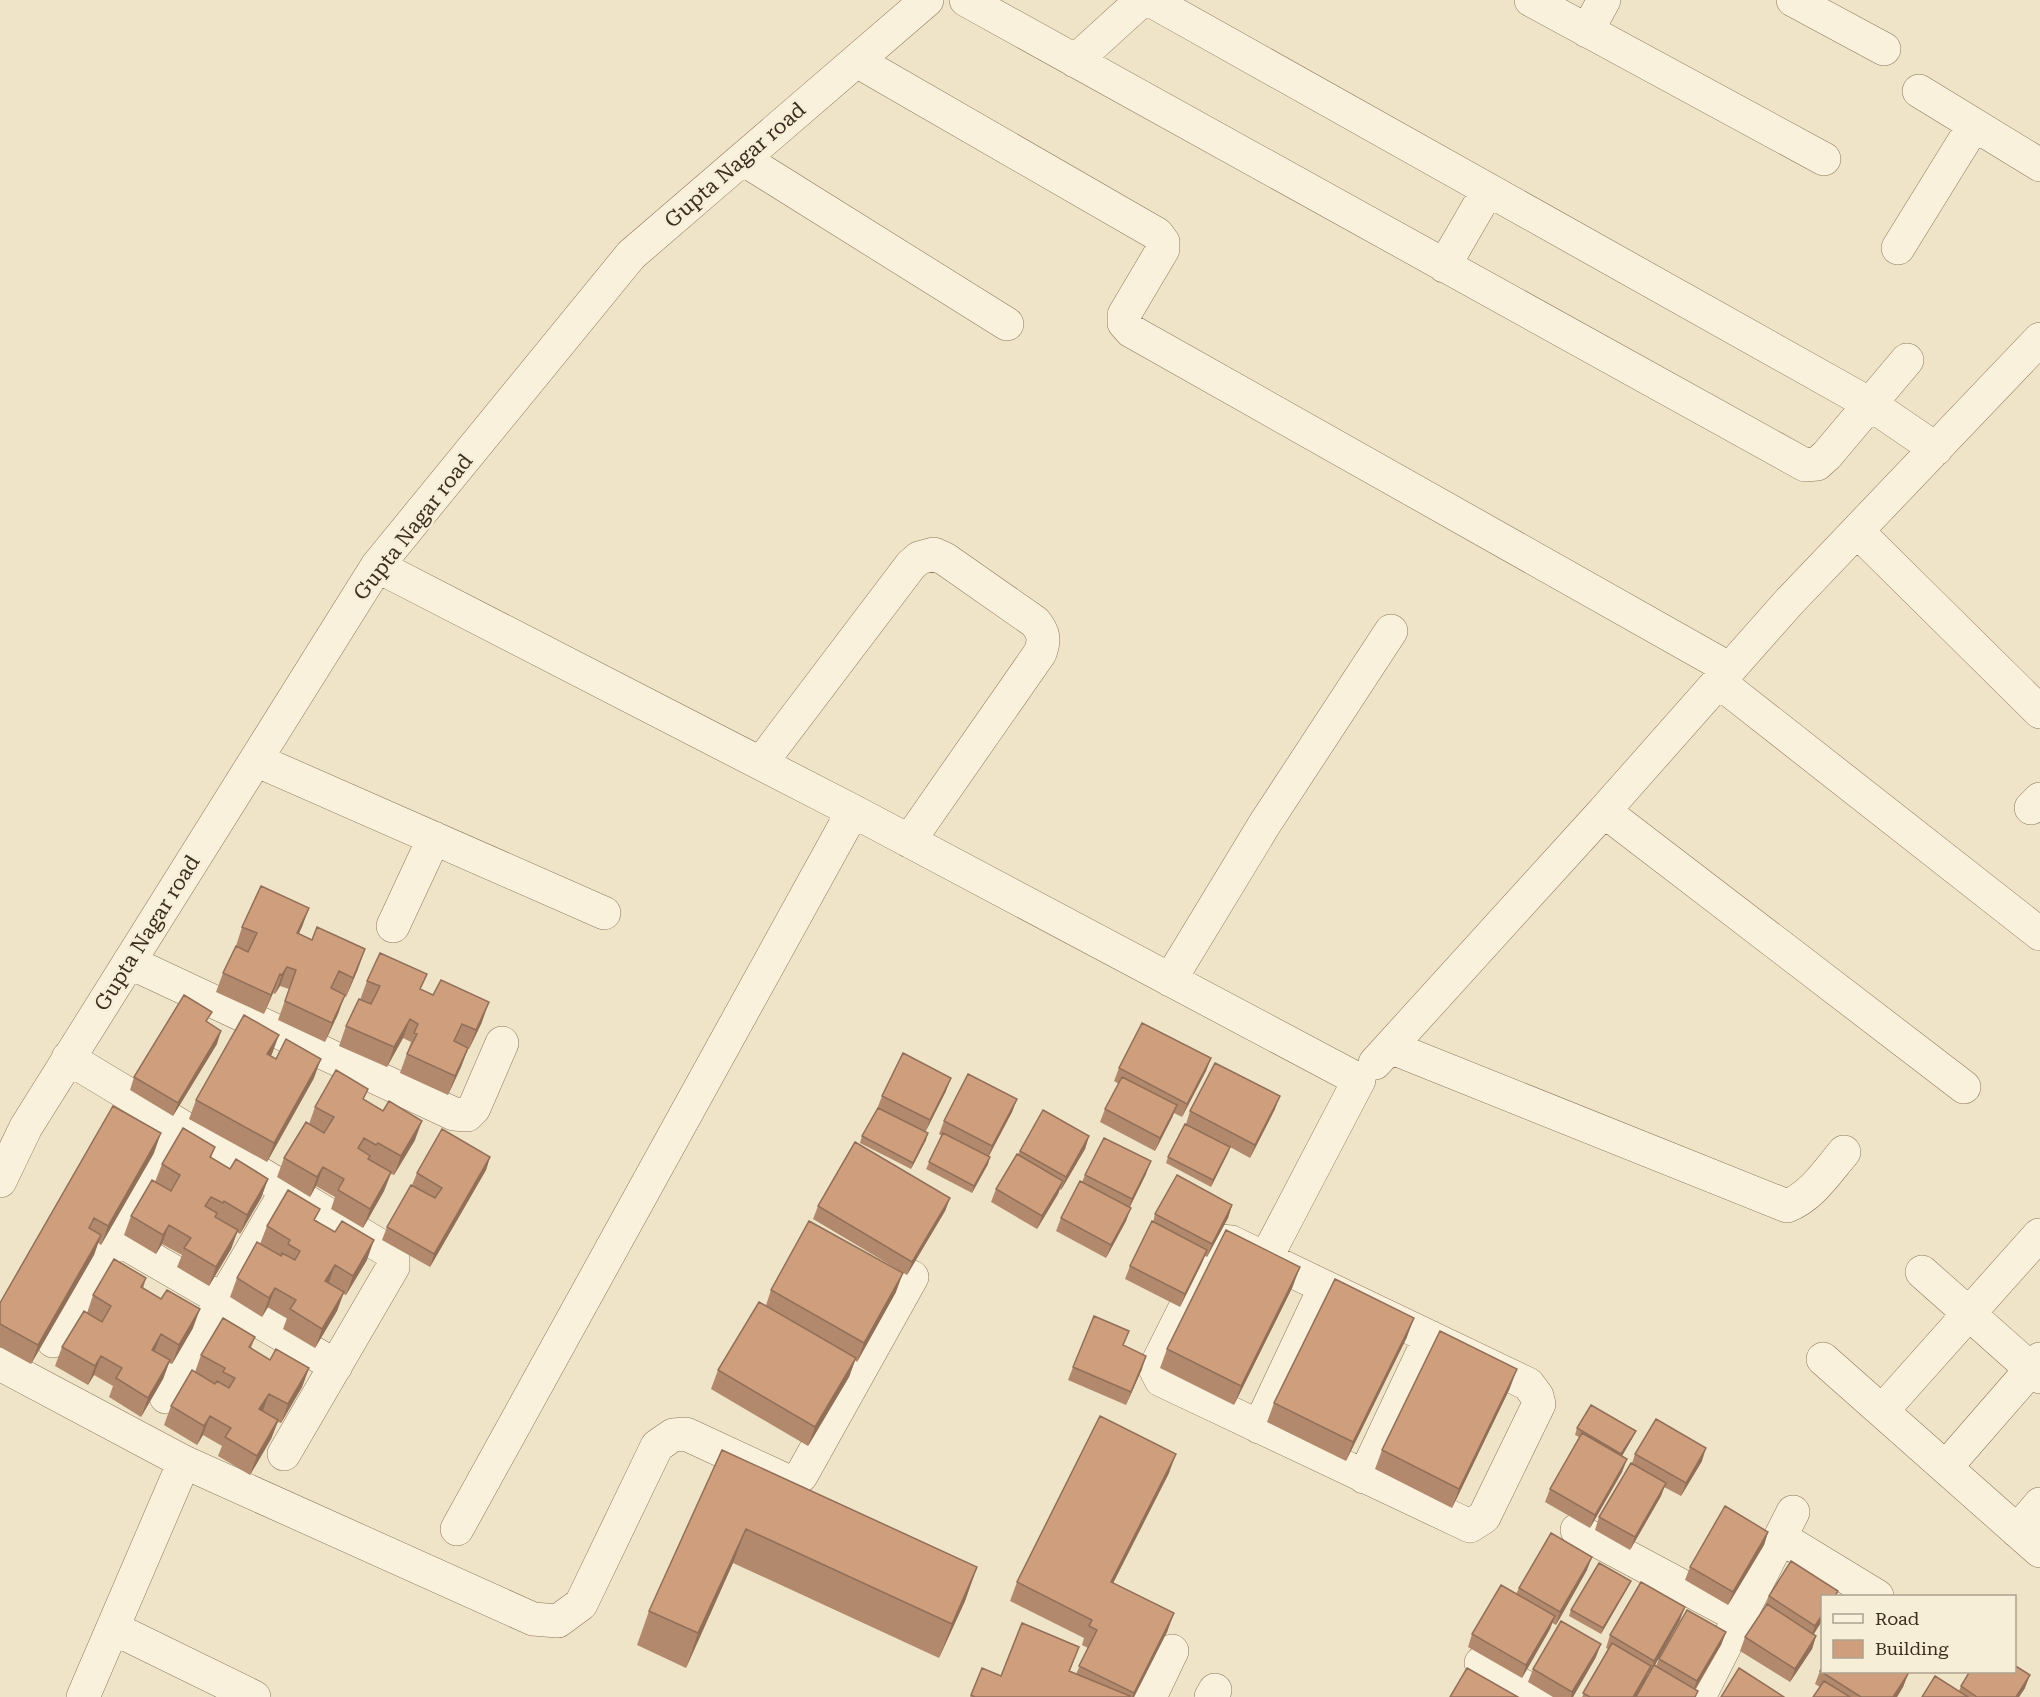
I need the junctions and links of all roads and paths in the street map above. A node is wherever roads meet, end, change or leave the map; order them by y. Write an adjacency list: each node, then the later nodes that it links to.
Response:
1 (927, 0): 10 (street, Gupta Nagar road)
2 (966, 0): 11 (street)
3 (1142, 0): 11 (street)
4 (1150, 0): 17 (street)
5 (1531, 0): 8 (street)
6 (1604, 0): 8 (street)
7 (1804, 3): 9 (street)
8 (1587, 31): 15 (street)
9 (1884, 49)
10 (857, 61): 14 (street, Gupta Nagar road); 28 (street)
11 (1075, 61): 19 (street)
12 (1919, 91): 13 (street)
13 (1974, 125): 16 (street); 18 (street)
14 (743, 159): 20 (street); 26 (street, Gupta Nagar road)
15 (1824, 159)
16 (2040, 165)
17 (1488, 190): 19 (street); 23 (street)
18 (1898, 248)
19 (1444, 266): 23 (street)
20 (1007, 324)
21 (2040, 339): 24 (street)
22 (1907, 360): 23 (street)
23 (1870, 404): 24 (street)
24 (1936, 449): 25 (street)
25 (1857, 531): 28 (street); 29 (street)
26 (377, 566): 30 (street, Gupta Nagar road); 31 (street)
27 (1391, 631): 40 (street)
28 (1724, 675): 33 (street); 38 (street)
29 (2040, 712)
30 (256, 760): 34 (street); 39 (street, Gupta Nagar road)
31 (761, 763): 32 (street); 35 (street)
32 (853, 811): 35 (street); 72 (street)
33 (1604, 811): 42 (street); 45 (street)
34 (434, 838): 36 (street); 37 (street)
35 (909, 841): 40 (street)
36 (604, 913)
37 (393, 926)
38 (2040, 934)
39 (129, 962): 41 (street); 43 (street, Gupta Nagar road)
40 (1170, 980): 44 (street)
41 (502, 1043)
42 (1390, 1047): 44 (street); 47 (street)
43 (68, 1058): 46 (street); 48 (street, Gupta Nagar road)
44 (1359, 1080): 52 (street)
45 (1964, 1087)
46 (183, 1127): 49 (street); 51 (street)
47 (1844, 1152)
48 (0, 1181)
49 (287, 1190): 56 (street); 62 (street)
50 (2039, 1235): 57 (street)
51 (116, 1238): 56 (street); 59 (street)
52 (1266, 1258): 55 (street); 66 (street)
53 (1922, 1272): 57 (street)
54 (912, 1277): 68 (street)
55 (1325, 1287): 58 (street); 66 (street)
56 (223, 1299): 62 (street); 64 (street)
57 (1968, 1313): 63 (street); 65 (street)
58 (1430, 1337): 70 (street); 70 (street)
59 (53, 1341)
60 (1823, 1359): 65 (street)
61 (0, 1364): 68 (street)
62 (336, 1366): 67 (street)
63 (2037, 1368): 69 (street)
64 (166, 1397)
65 (1882, 1411): 69 (street)
66 (1259, 1427): 70 (street)
67 (284, 1454)
68 (184, 1462): 77 (street)
69 (1946, 1467): 74 (street)
70 (1364, 1477)
71 (2040, 1504): 74 (street)
72 (457, 1529)
73 (1577, 1530): 76 (street)
74 (2028, 1541)
75 (1876, 1595): 76 (street)
76 (1740, 1617): 84 (street)
77 (112, 1628): 81 (street); 82 (street)
78 (1172, 1651): 83 (street)
79 (1481, 1663): 80 (street)
80 (1537, 1695)
81 (83, 1697)
82 (254, 1697)
83 (1150, 1697)
84 (1699, 1697)

